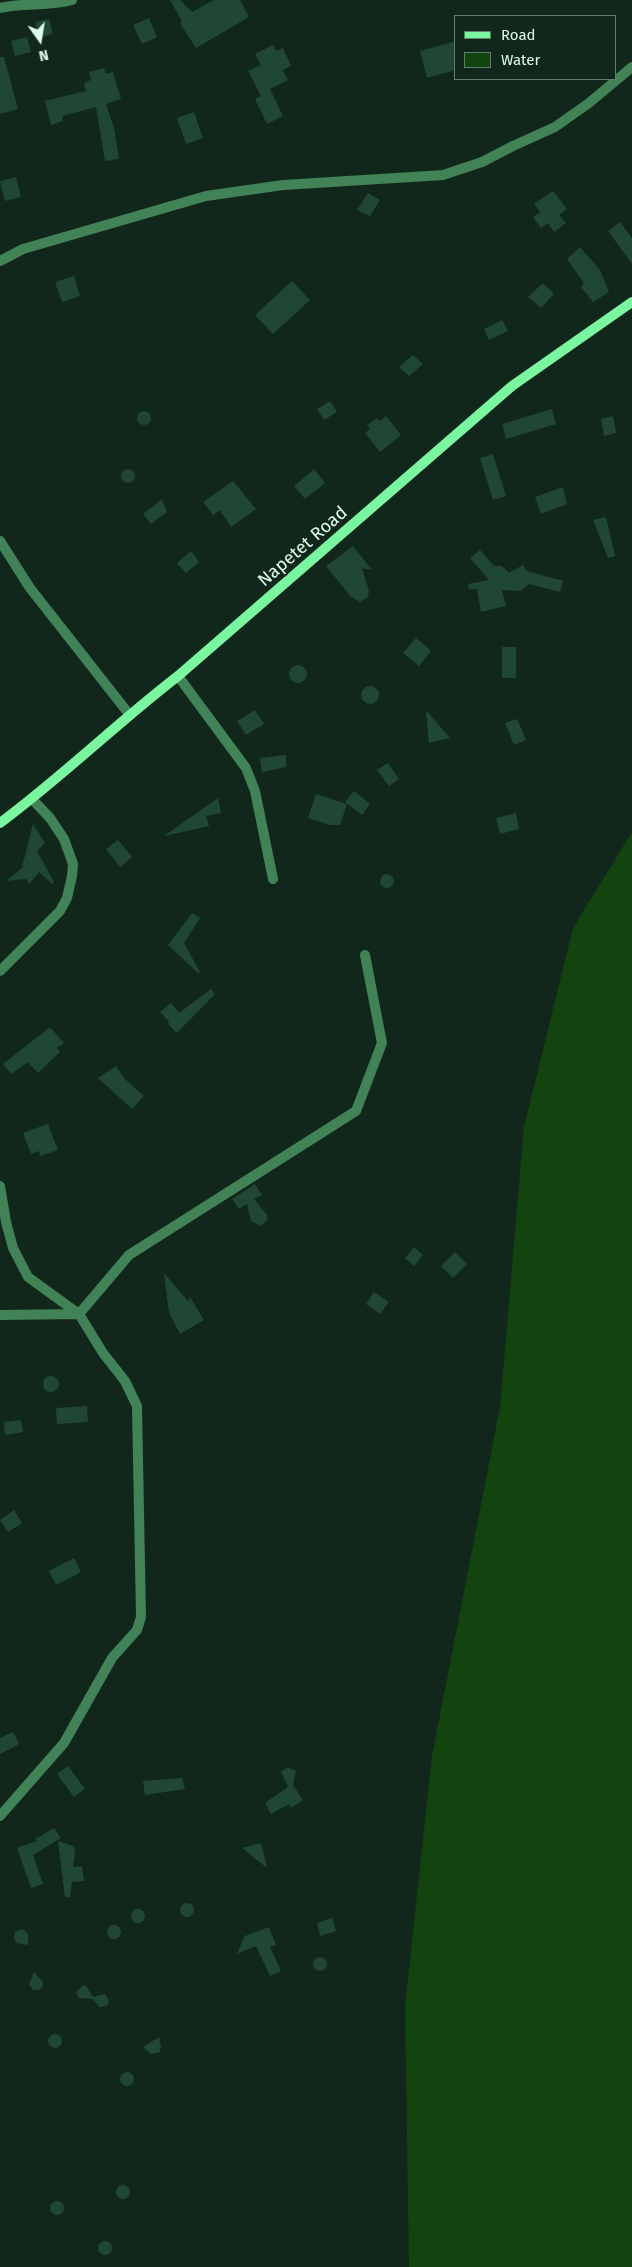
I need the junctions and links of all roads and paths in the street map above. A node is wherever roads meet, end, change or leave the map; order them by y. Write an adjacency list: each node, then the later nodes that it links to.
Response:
1 (72, 0): 2 (street)
2 (0, 8)
3 (632, 67): 5 (street)
4 (617, 80): 6 (street)
5 (617, 80)
6 (0, 261)
7 (632, 302): 9 (main road, Napetet Road)
8 (0, 540): 10 (street)
9 (178, 676): 10 (main road, Napetet Road); 13 (street)
10 (129, 714): 11 (main road, Napetet Road)
11 (32, 799): 12 (main road, Napetet Road); 15 (street)
12 (0, 823)
13 (273, 879)
14 (365, 955): 18 (street)
15 (0, 971)
16 (0, 1186): 18 (street)
17 (0, 1314): 18 (street)
18 (79, 1314): 19 (street)
19 (0, 1816)

